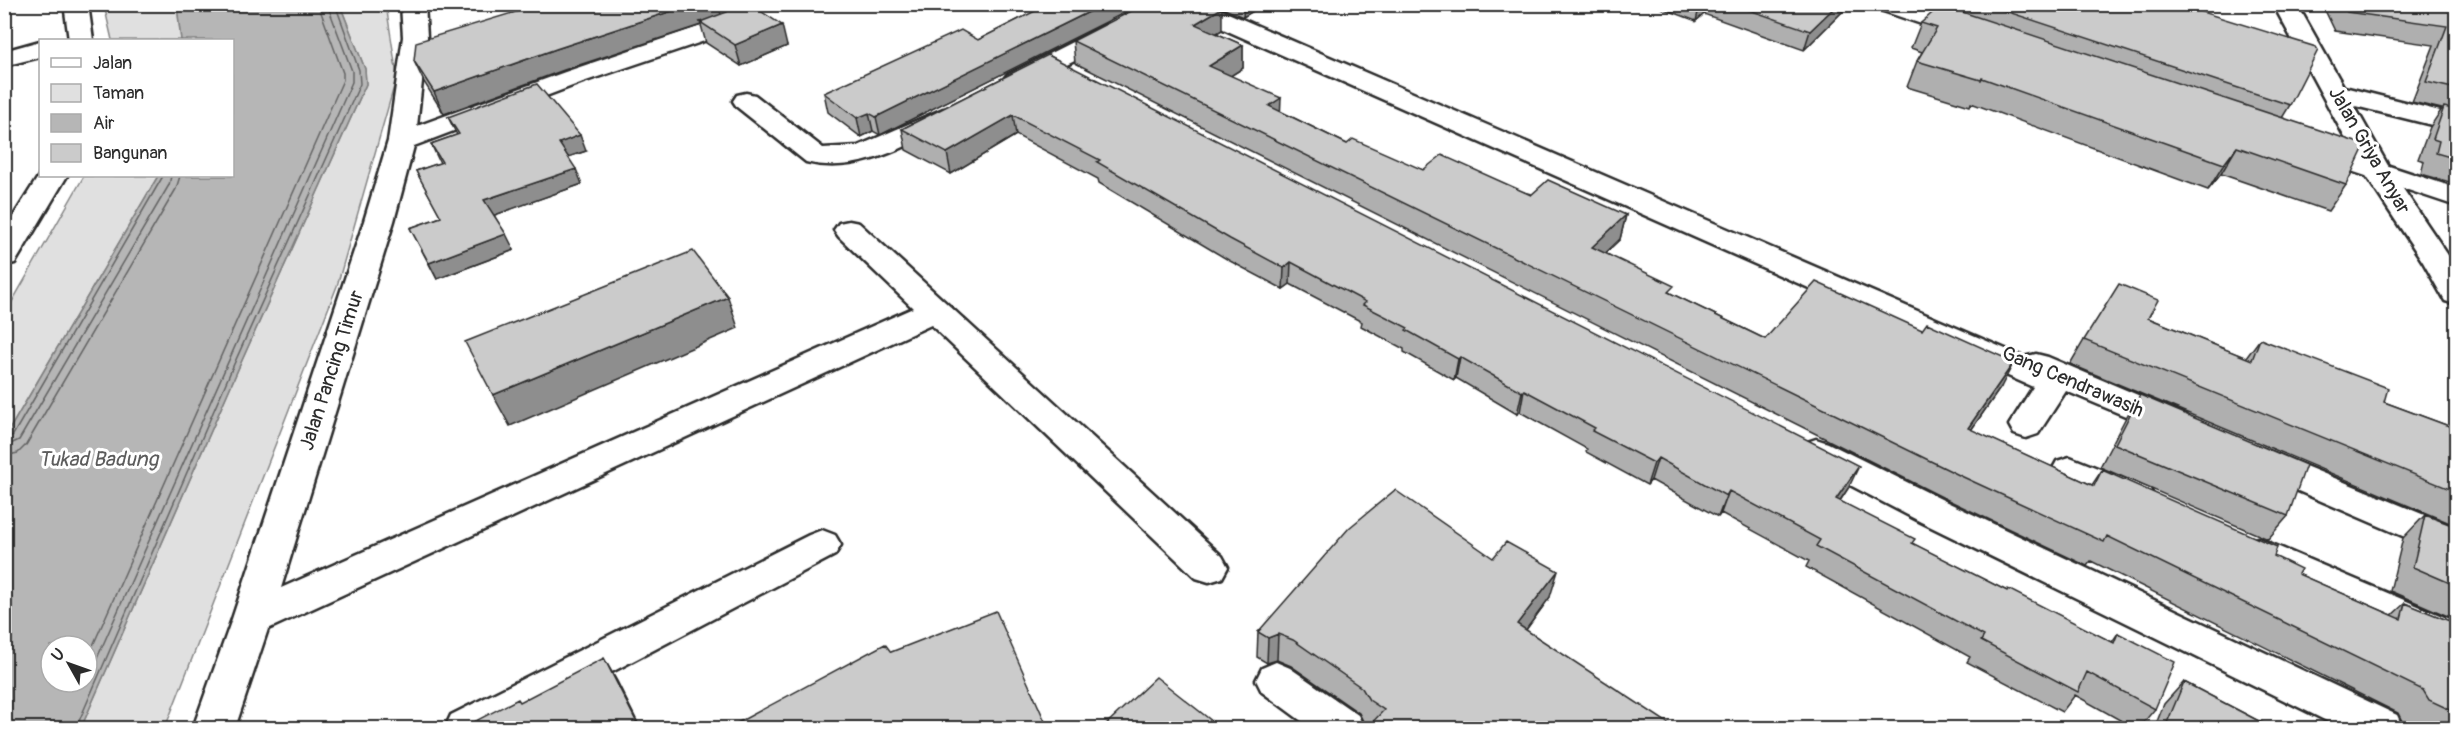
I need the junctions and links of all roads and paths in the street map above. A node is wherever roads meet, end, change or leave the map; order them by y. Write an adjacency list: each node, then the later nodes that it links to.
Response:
1 (76, 4): 9 (street)
2 (413, 4): 19 (street, Jalan Pancing Timur)
3 (1186, 4): 29 (street)
4 (1885, 4): 8 (street)
5 (2285, 4): 15 (street, Jalan Griya Anyar)
6 (1155, 10): 12 (street)
7 (722, 27): 19 (street)
8 (1986, 38)
9 (78, 39)
10 (39, 49): 11 (street)
11 (4, 59)
12 (1049, 63): 13 (street); 14 (street)
13 (1081, 79)
14 (999, 89)
15 (2336, 93): 18 (street); 21 (street, Jalan Griya Anyar)
16 (746, 101): 17 (street)
17 (969, 104)
18 (2457, 123)
19 (402, 141): 39 (street, Jalan Pancing Timur)
20 (2288, 141): 21 (street)
21 (2377, 171): 23 (street); 27 (street, Jalan Griya Anyar)
22 (51, 177): 25 (street)
23 (2457, 197)
24 (849, 230): 28 (street)
25 (4, 256)
26 (1856, 286): 31 (street, Gang Cendrawasih)
27 (2457, 294)
28 (935, 311): 38 (street); 39 (street)
29 (2026, 425)
30 (1785, 436): 45 (street)
31 (2203, 436)
32 (2235, 450): 36 (street)
33 (2070, 470): 34 (street)
34 (2167, 512)
35 (2231, 541): 40 (street)
36 (2457, 544)
37 (822, 545): 43 (street)
38 (1209, 567)
39 (252, 619): 42 (street, Jalan Pancing Timur)
40 (2457, 640)
41 (1276, 680): 44 (street)
42 (214, 729)
43 (466, 729)
44 (1343, 729)
45 (2382, 729)

